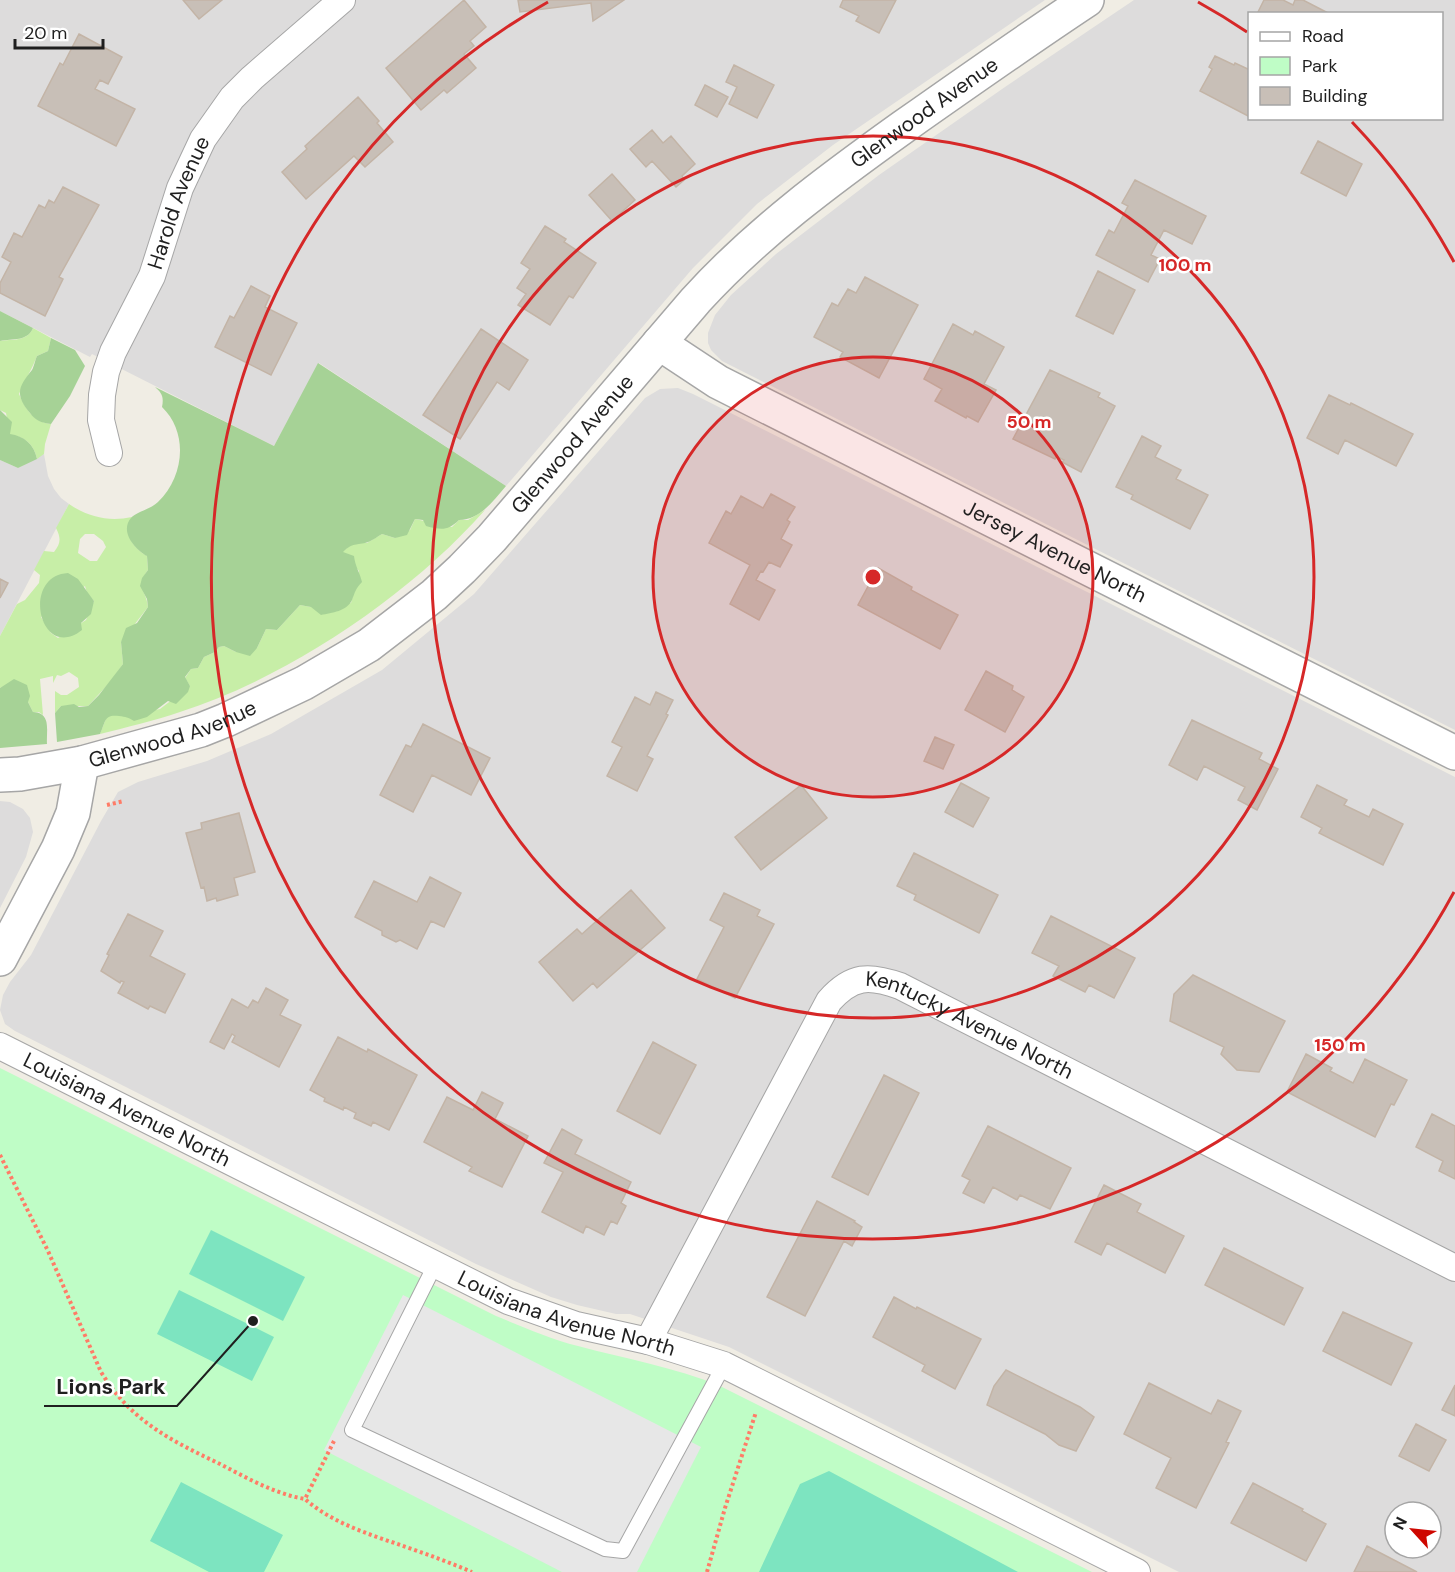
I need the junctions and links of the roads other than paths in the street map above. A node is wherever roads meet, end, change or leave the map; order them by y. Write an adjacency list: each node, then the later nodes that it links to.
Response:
1 (342, 0): 4 (street, Harold Avenue)
2 (1087, 0): 3 (street, Glenwood Avenue)
3 (659, 343): 5 (street, Jersey Avenue North); 6 (street, Glenwood Avenue)
4 (109, 453)
5 (1455, 753)
6 (82, 763): 7 (street, Glenwood Avenue); 8 (street)
7 (0, 775)
8 (0, 959)
9 (0, 1046): 10 (street, Louisiana Avenue North)
10 (435, 1265): 12 (street, Louisiana Avenue North); 13 (lane)
11 (1455, 1268): 12 (street, Kentucky Avenue North)
12 (648, 1341): 13 (street, Louisiana Avenue North)
13 (724, 1365): 14 (street, Louisiana Avenue North)
14 (1137, 1572)

